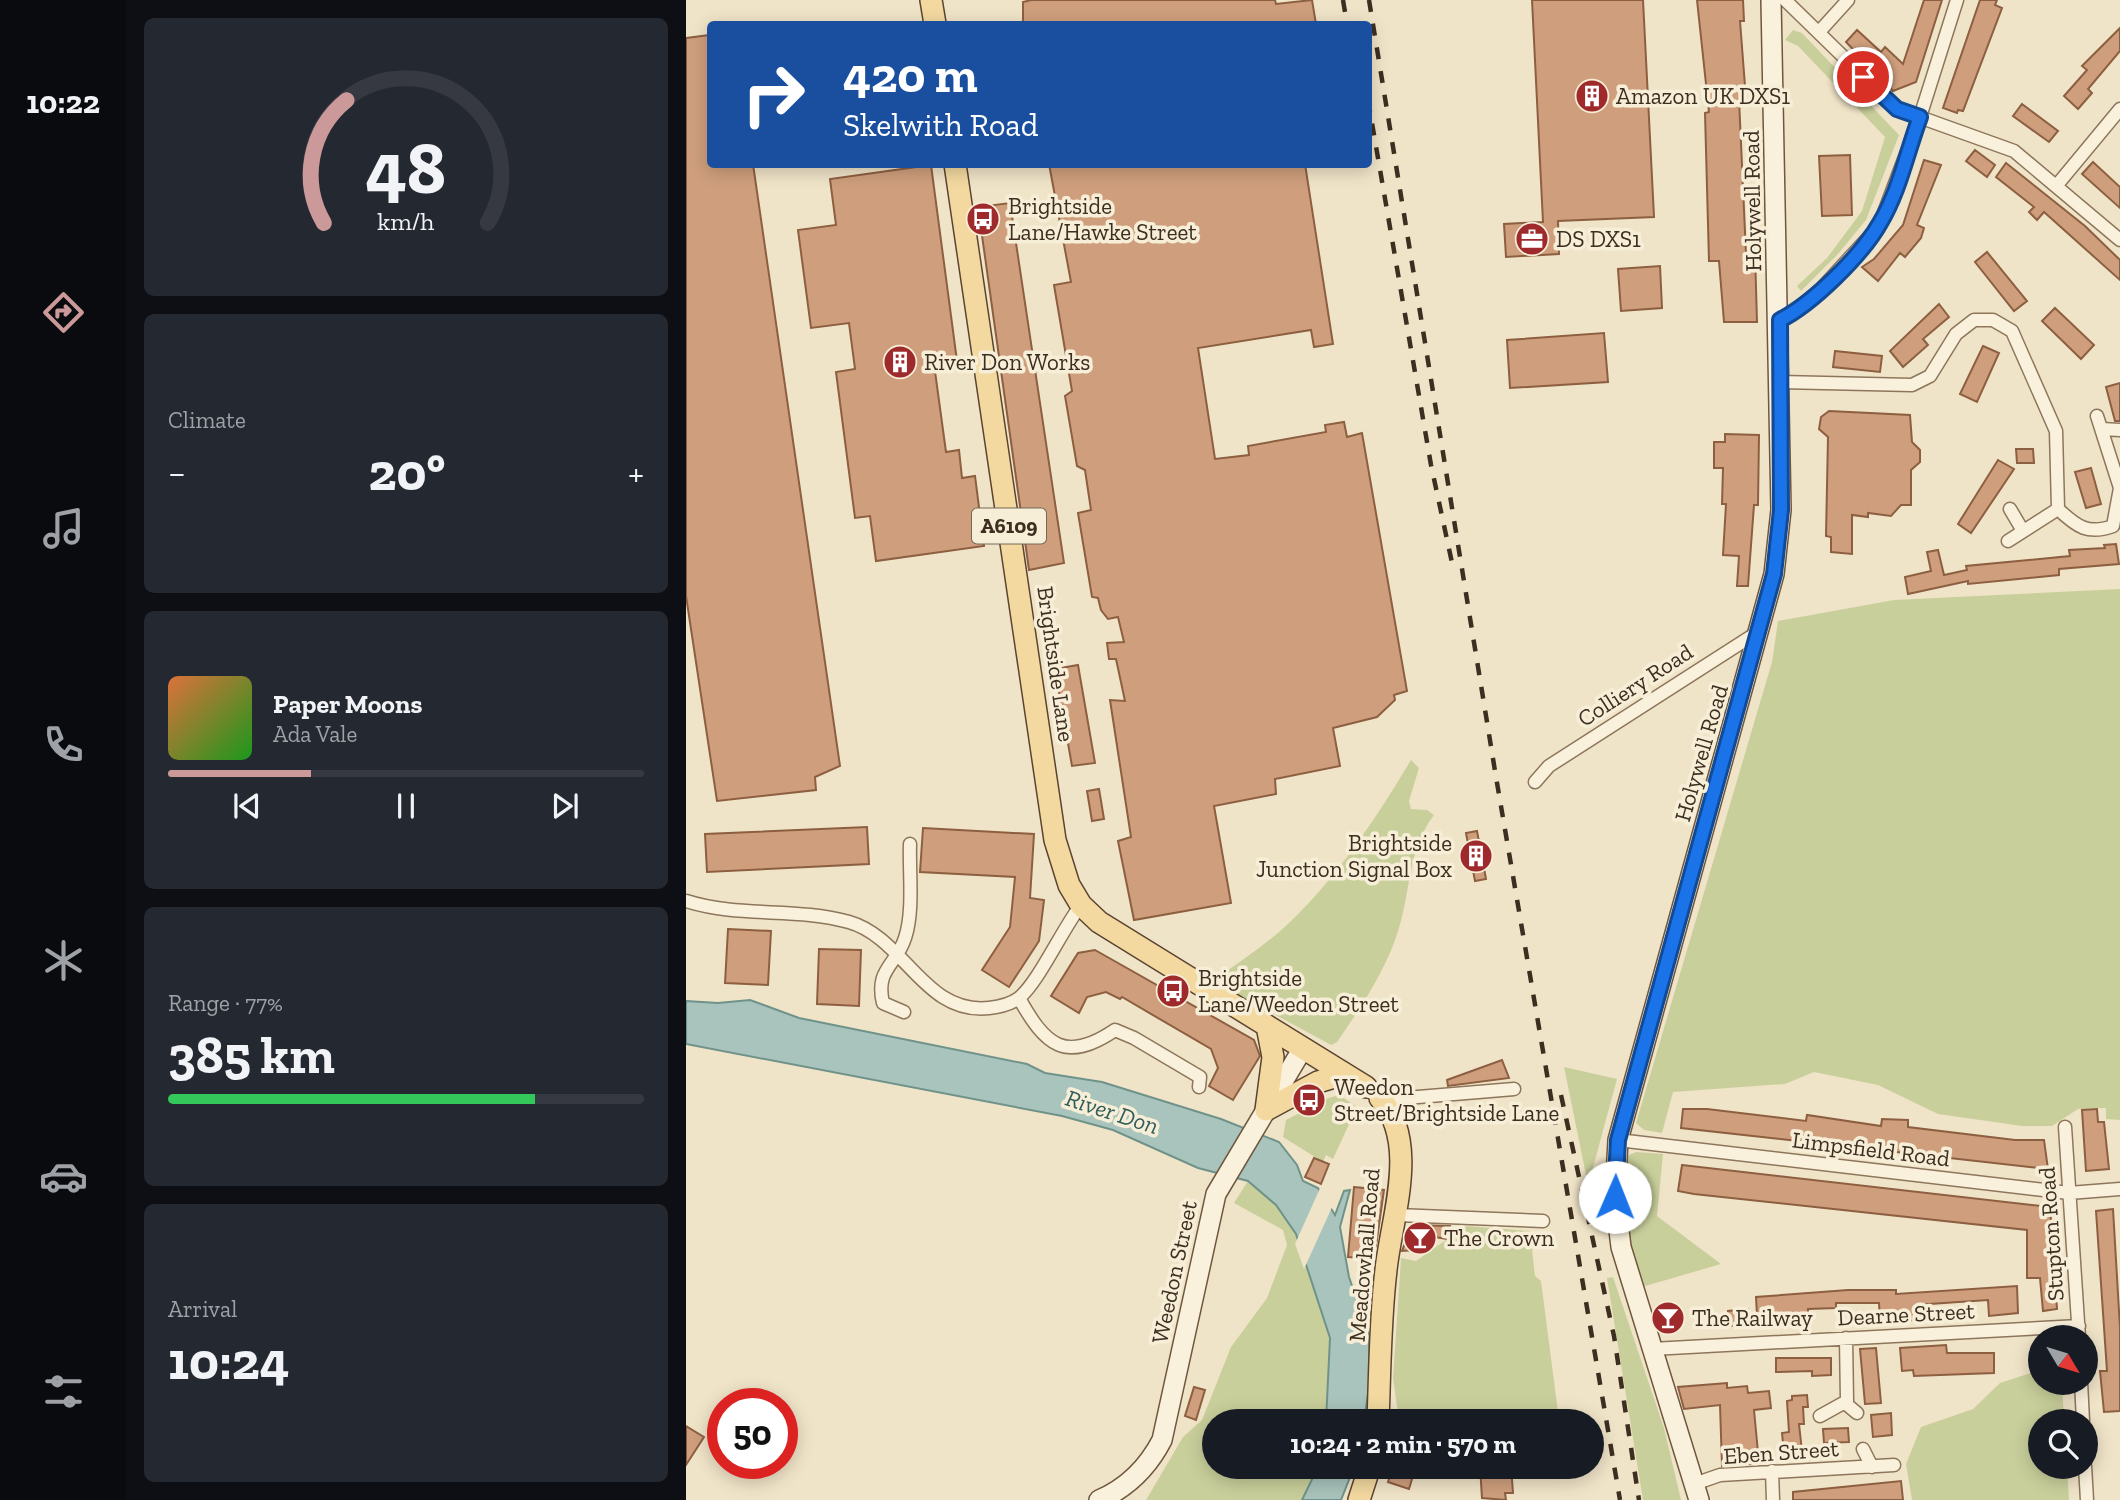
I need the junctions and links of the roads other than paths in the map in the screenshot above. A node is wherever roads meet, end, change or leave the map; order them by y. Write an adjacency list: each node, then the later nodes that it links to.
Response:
1 (931, 0): 6 (main road)
2 (1772, 0): 13 (main road, Holywell Road)
3 (1785, 0): 7 (street)
4 (1848, 0): 7 (street)
5 (1957, 0): 9 (street)
6 (934, 21)
7 (1819, 32): 9 (street)
8 (2120, 109): 11 (street)
9 (1920, 117): 11 (street); 13 (street)
10 (956, 168): 26 (main road, Brightside Lane / A6109)
11 (2057, 185): 12 (street)
12 (2120, 240)
13 (1780, 320): 14 (main road, Holywell Road)
14 (1780, 382): 19 (street); 22 (main road, Holywell Road)
15 (2097, 416): 16 (street)
16 (2102, 429): 17 (street); 19 (street)
17 (2120, 430)
18 (2010, 509): 20 (street)
19 (2058, 509): 20 (street)
20 (2023, 531): 21 (street)
21 (2008, 541)
22 (1761, 630): 23 (street, Colliery Road); 38 (main road, Holywell Road)
23 (1535, 782)
24 (910, 844): 27 (street)
25 (686, 901): 27 (street)
26 (1081, 905): 28 (street); 30 (main road, Brightside Lane / A6109)
27 (895, 953): 28 (street); 29 (street)
28 (1020, 998): 33 (street)
29 (905, 1012)
30 (1267, 1026): 31 (main road, Brightside Lane / A6109); 36 (main road)
31 (1303, 1048): 32 (main road, A6109); 36 (main road, Weedon Street)
32 (1344, 1074): 35 (main road, A6109); 36 (main road)
33 (1199, 1087)
34 (1514, 1089): 35 (street)
35 (1376, 1095): 41 (main road, Meadowhall Road)
36 (1263, 1116): 58 (main road, Weedon Street)
37 (2065, 1128): 40 (street, Stupton Road)
38 (1618, 1140): 40 (street, Limpsfield Road); 46 (main road, Holywell Road)
39 (2120, 1189): 40 (street, Limpsfield Road)
40 (2069, 1193): 43 (street, Stupton Road)
41 (1397, 1215): 42 (street); 48 (main road, Meadowhall Road)
42 (1543, 1221)
43 (2079, 1325)
44 (2028, 1333): 45 (street, Dearne Street)
45 (1846, 1338): 46 (street, Dearne Street); 47 (street)
46 (1652, 1349): 57 (main road, Holywell Road)
47 (1845, 1403): 49 (street); 50 (street)
48 (1379, 1409)
49 (1857, 1413)
50 (1820, 1416)
51 (1863, 1448): 53 (street, Eben Street)
52 (1894, 1465): 53 (street, Eben Street)
53 (1872, 1467): 54 (street, Eben Street)
54 (1772, 1471): 57 (street, Eben Street); 60 (street)
55 (1366, 1479): 59 (main road)
56 (2086, 1479): 61 (street)
57 (1697, 1492)
58 (1099, 1500)
59 (1359, 1500)
60 (1773, 1500)
61 (2087, 1500)

